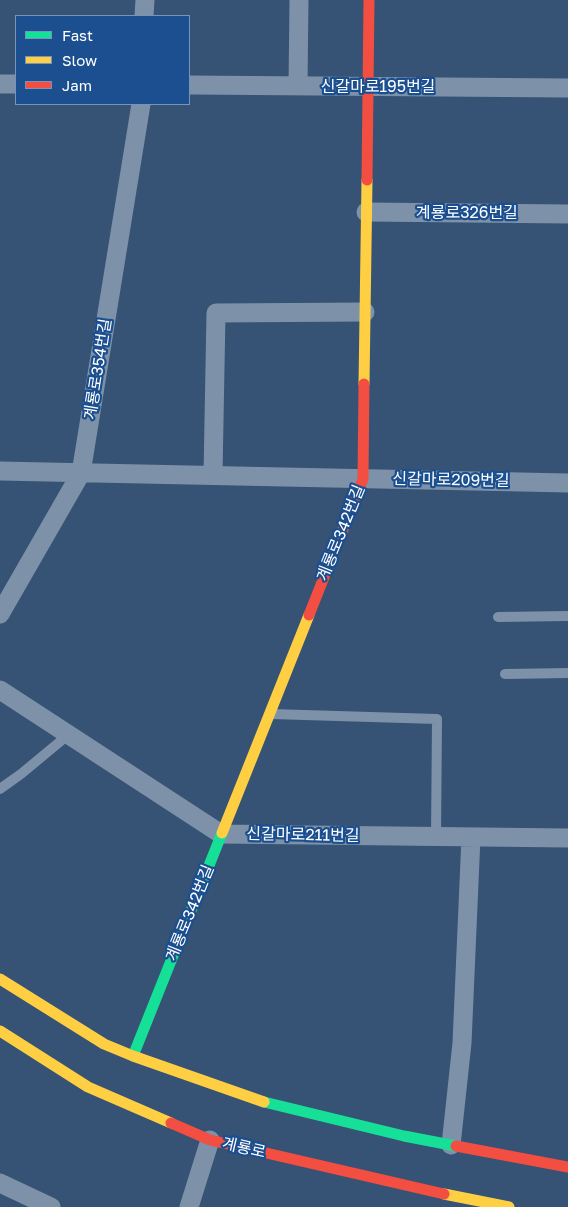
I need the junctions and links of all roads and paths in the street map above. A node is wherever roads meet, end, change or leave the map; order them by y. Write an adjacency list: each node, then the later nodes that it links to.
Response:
1 (144, 0): 4 (street)
2 (299, 0): 8 (street)
3 (369, 0): 9 (main road, 계룡로342번길)
4 (144, 15)
5 (0, 84): 6 (street)
6 (15, 84)
7 (190, 86): 8 (street, 신갈마로195번길)
8 (298, 86): 9 (street, 신갈마로195번길)
9 (368, 87): 10 (street, 신갈마로195번길); 12 (main road, 계룡로342번길)
10 (568, 88)
11 (141, 105): 16 (street, 계룡로354번길)
12 (366, 212): 13 (street, 계룡로326번길); 14 (main road, 계룡로342번길)
13 (568, 214)
14 (365, 312): 17 (street); 18 (main road, 계룡로342번길)
15 (0, 471): 16 (street, 신갈마로209번길)
16 (81, 473): 17 (street, 신갈마로209번길); 20 (street, 계룡로354번길)
17 (213, 476): 18 (street, 신갈마로209번길)
18 (363, 478): 19 (street, 신갈마로209번길); 26 (main road, 계룡로342번길)
19 (568, 483)
20 (0, 614)
21 (568, 616): 22 (lane)
22 (498, 617)
23 (568, 673): 24 (lane)
24 (505, 674)
25 (0, 690): 27 (street)
26 (269, 714): 29 (main road, 계룡로342번길); 30 (lane)
27 (68, 735): 28 (lane); 29 (street)
28 (0, 789)
29 (221, 834): 30 (street, 신갈마로211번길); 35 (main road, 계룡로342번길)
30 (436, 837): 31 (street, 신갈마로211번길)
31 (471, 837): 32 (street, 신갈마로211번길); 37 (street)
32 (568, 838)
33 (0, 979): 35 (main road)
34 (0, 1031): 36 (main road, 계룡로)
35 (133, 1056): 37 (main road)
36 (210, 1140): 41 (street); 42 (main road, 계룡로)
37 (450, 1145): 38 (main road)
38 (568, 1167)
39 (0, 1184): 40 (street)
40 (51, 1207)
41 (189, 1207)
42 (509, 1207)

